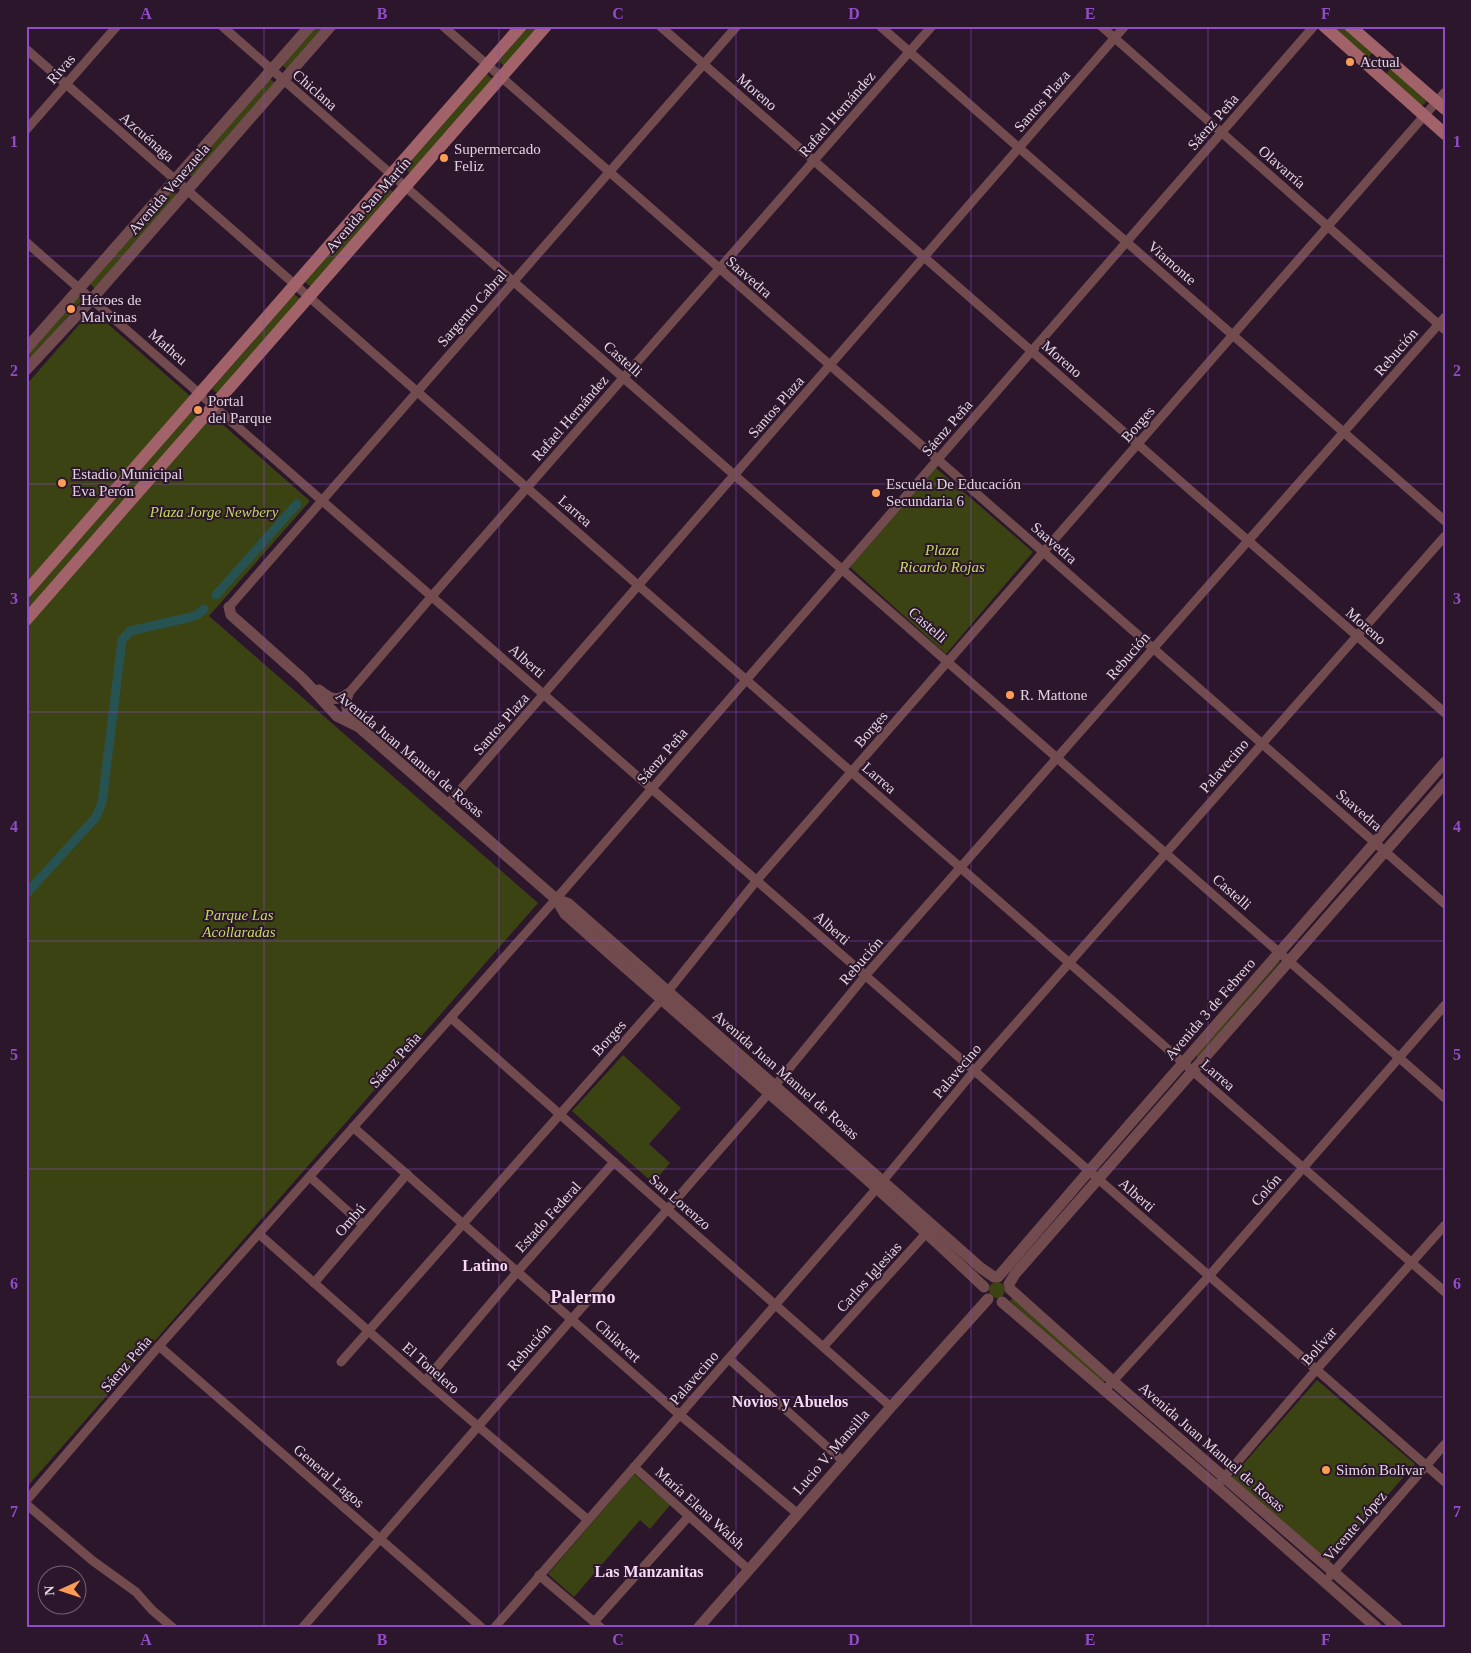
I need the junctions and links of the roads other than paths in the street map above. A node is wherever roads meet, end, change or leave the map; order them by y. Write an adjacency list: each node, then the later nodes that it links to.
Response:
1 (117, 26): 25 (street, Rivas)
2 (222, 26): 22 (street, Chiclana)
3 (310, 26): 22 (street, Avenida Venezuela)
4 (331, 26): 24 (street, Avenida Venezuela)
5 (443, 26): 21 (street, Saavedra)
6 (521, 26): 21 (main road, Avenida San Martín)
7 (546, 26): 23 (main road, Avenida San Martín)
8 (660, 26): 20 (street, Moreno)
9 (737, 26): 20 (street, Sargento Cabral)
10 (880, 26): 19 (street, Viamonte)
11 (932, 26): 19 (street, Rafael Hernández)
12 (1101, 26): 17 (street, Olavarría)
13 (1125, 26): 17 (street, Santos Plaza)
14 (1314, 26): 29 (street, Sáenz Peña)
15 (1324, 26): 27 (main road)
16 (1350, 26): 26 (main road)
17 (1114, 38): 29 (street, Olavarría); 31 (street, Santos Plaza)
18 (26, 49): 25 (street, Azcuénaga)
19 (910, 52): 31 (street, Viamonte); 32 (street, Rafael Hernández)
20 (704, 64): 32 (street, Moreno); 33 (street, Sargento Cabral)
21 (487, 65): 23 (street, Saavedra); 34 (main road, Avenida San Martín)
22 (272, 70): 24 (street, Chiclana); 35 (street, Avenida Venezuela)
23 (501, 77): 33 (street, Saavedra); 36 (main road, Avenida San Martín)
24 (284, 81): 34 (street, Chiclana); 37 (street, Avenida Venezuela)
25 (66, 84): 28 (street, Rivas); 35 (street, Azcuénaga)
26 (1442, 101): 27 (street, Borges)
27 (1425, 116): 30 (main road); 38 (street, Borges)
28 (26, 130)
29 (1222, 133): 38 (street, Olavarría); 40 (street, Sáenz Peña)
30 (1445, 134)
31 (1019, 148): 40 (street, Viamonte); 41 (street, Santos Plaza)
32 (814, 161): 41 (street, Moreno); 42 (street, Rafael Hernández)
33 (609, 172): 42 (street, Saavedra); 43 (street, Sargento Cabral)
34 (391, 175): 36 (street, Castelli); 44 (main road, Avenida San Martín)
35 (176, 180): 37 (street, Azcuénaga); 45 (street, Avenida Venezuela)
36 (405, 187): 43 (street, Castelli); 46 (main road, Avenida San Martín)
37 (188, 190): 44 (street, Azcuénaga); 47 (street, Avenida Venezuela)
38 (1329, 227): 48 (street, Olavarría); 49 (street, Borges)
39 (26, 242): 45 (street, Matheu)
40 (1126, 242): 49 (street, Viamonte); 51 (street, Sáenz Peña)
41 (924, 257): 51 (street, Moreno); 52 (street, Santos Plaza)
42 (719, 269): 52 (street, Saavedra); 54 (street, Rafael Hernández)
43 (513, 282): 54 (street, Castelli); 55 (street, Sargento Cabral)
44 (296, 285): 46 (street, Larrea); 56 (main road, Avenida San Martín)
45 (80, 289): 47 (street, Matheu); 50 (street, Avenida Venezuela)
46 (309, 297): 55 (street, Larrea); 57 (main road, Avenida San Martín)
47 (92, 299): 53 (street, Avenida Venezuela); 56 (street, Matheu)
48 (1443, 324): 58 (street, Rebución)
49 (1233, 336): 58 (street, Viamonte); 59 (street, Borges)
50 (26, 349)
51 (1032, 352): 59 (street, Moreno); 60 (street, Sáenz Peña)
52 (830, 366): 60 (street, Saavedra); 61 (street, Santos Plaza)
53 (26, 370)
54 (623, 378): 61 (street, Castelli); 62 (street, Rafael Hernández)
55 (417, 391): 62 (street, Larrea); 63 (street, Sargento Cabral)
56 (200, 394): 57 (street, Alberti); 70 (main road, Avenida San Martín)
57 (214, 406): 63 (street, Alberti); 73 (main road, Avenida San Martín)
58 (1343, 432): 64 (street, Viamonte); 66 (street, Rebución)
59 (1138, 444): 66 (street, Moreno); 67 (street, Borges)
60 (938, 460): 67 (street, Saavedra); 68 (street, Sáenz Peña)
61 (735, 476): 68 (street, Castelli); 69 (street, Santos Plaza)
62 (527, 488): 69 (street, Larrea); 71 (street, Rafael Hernández)
63 (322, 500): 71 (street, Alberti); 72 (street, Sargento Cabral)
64 (1445, 521)
65 (1445, 536): 74 (street, Palavecino)
66 (1248, 541): 74 (street, Moreno); 75 (street, Rebución)
67 (1044, 552): 75 (street, Saavedra); 76 (street, Borges)
68 (842, 570): 76 (street, Castelli); 78 (street, Sáenz Peña)
69 (639, 586): 78 (street, Larrea); 80 (street, Santos Plaza)
70 (26, 592)
71 (432, 596): 79 (street, Rafael Hernández); 80 (street, Alberti)
72 (229, 607): 77 (street, Avenida Juan Manuel de Rosas)
73 (26, 620)
74 (1357, 636): 81 (street, Moreno); 83 (street, Palavecino)
75 (1153, 648): 83 (street, Saavedra); 84 (street, Rebución)
76 (948, 662): 84 (street, Castelli); 86 (street, Borges)
77 (303, 679): 79 (street); 82 (street, Avenida Juan Manuel de Rosas)
78 (746, 680): 86 (street, Larrea); 88 (street, Sáenz Peña)
79 (348, 694): 82 (street)
80 (544, 695): 88 (street, Alberti); 89 (street, Santos Plaza)
81 (1445, 713)
82 (359, 728): 89 (street, Avenida Juan Manuel de Rosas)
83 (1262, 744): 90 (street, Saavedra); 92 (street, Palavecino)
84 (1057, 758): 92 (street, Castelli); 93 (street, Rebución)
85 (1445, 762): 90 (street, Avenida 3 de Febrero)
86 (852, 772): 93 (street, Larrea); 94 (street, Borges)
87 (1445, 783): 91 (street, Avenida 3 de Febrero)
88 (652, 789): 94 (street, Alberti); 95 (street, Sáenz Peña)
89 (448, 804): 95 (street, Avenida Juan Manuel de Rosas)
90 (1374, 842): 91 (street, Saavedra); 97 (street, Avenida 3 de Febrero)
91 (1385, 852): 96 (street, Saavedra); 98 (street, Avenida 3 de Febrero)
92 (1166, 853): 97 (street, Castelli); 99 (street, Palavecino)
93 (960, 868): 99 (street, Larrea); 100 (street, Rebución)
94 (757, 880): 100 (street, Alberti); 101 (street, Borges)
95 (556, 898): 101 (street, Avenida Juan Manuel de Rosas); 103 (street, Sáenz Peña)
96 (1445, 904)
97 (1280, 952): 98 (street, Castelli); 105 (street, Avenida 3 de Febrero)
98 (1289, 960): 104 (street, Castelli); 107 (street, Avenida 3 de Febrero)
99 (1069, 963): 105 (street, Larrea); 106 (street, Palavecino)
100 (865, 976): 106 (street, Alberti); 108 (street, Rebución)
101 (664, 995): 108 (street, Avenida Juan Manuel de Rosas); 110 (street, Borges)
102 (1445, 1005): 104 (street, Colón)
103 (451, 1018): 110 (street, San Lorenzo); 111 (street, Sáenz Peña)
104 (1399, 1058): 109 (street, Castelli); 113 (street, Colón)
105 (1183, 1063): 107 (street, Larrea); 115 (street, Avenida 3 de Febrero)
106 (974, 1071): 115 (street, Alberti); 117 (street, Palavecino)
107 (1192, 1071): 113 (street, Larrea); 115 (street, Avenida 3 de Febrero)
108 (772, 1089): 117 (street, Avenida Juan Manuel de Rosas); 118 (street, Rebución)
109 (1445, 1098)
110 (560, 1114): 112 (street, San Lorenzo); 119 (street, Borges)
111 (353, 1127): 114 (street, Chilavert); 116 (street, Sáenz Peña)
112 (614, 1162): 118 (street, San Lorenzo); 125 (street, Estado Federal)
113 (1303, 1168): 124 (street, Larrea); 126 (street, Colón)
114 (407, 1174): 119 (street, Chilavert); 120 (street, Ombú)
115 (1093, 1175): 126 (street, Alberti); 127 (street, Avenida 3 de Febrero); 130 (street, Avenida 3 de Febrero)
116 (310, 1176): 120 (street); 123 (street, Sáenz Peña)
117 (880, 1184): 122 (street, Avenida Juan Manuel de Rosas); 134 (street, Palavecino)
118 (668, 1209): 134 (street, San Lorenzo); 135 (street, Rebución)
119 (464, 1223): 125 (street, Chilavert); 136 (street, Borges)
120 (364, 1225): 128 (street, Ombú)
121 (1445, 1225): 124 (street, Bolívar)
122 (930, 1229): 127 (street, Avenida Juan Manuel de Rosas); 129 (street, Avenida Juan Manuel de Rosas); 138 (street, Carlos Iglesias)
123 (259, 1234): 128 (street, El Tonelero); 137 (street, Sáenz Peña)
124 (1411, 1263): 131 (street, Larrea); 141 (street, Bolívar)
125 (518, 1271): 135 (street, Chilavert); 142 (street, Estado Federal)
126 (1209, 1276): 141 (street, Alberti); 143 (street, Colón)
127 (996, 1277): 129 (street); 130 (street)
128 (314, 1283): 136 (street, El Tonelero)
129 (984, 1287): 132 (street)
130 (1009, 1287): 133 (street); 143 (street, Avenida Juan Manuel de Rosas)
131 (1445, 1292)
132 (988, 1299): 133 (street); 145 (street, Lucio V. Mansilla)
133 (1002, 1302): 144 (street, Avenida Juan Manuel de Rosas)
134 (776, 1305): 138 (street, San Lorenzo); 139 (street, Palavecino)
135 (572, 1318): 146 (street, Chilavert); 147 (street, Rebución)
136 (369, 1332): 140 (street, Borges); 142 (street, El Tonelero)
137 (159, 1346): 154 (street, Sáenz Peña); 158 (street, General Lagos)
138 (824, 1346): 145 (street, San Lorenzo)
139 (728, 1359): 146 (street, Palavecino); 149 (street)
140 (341, 1362)
141 (1316, 1370): 150 (street, Alberti); 152 (street, Bolívar)
142 (425, 1381): 147 (street, El Tonelero)
143 (1114, 1382): 144 (street, Colón); 152 (street, Avenida Juan Manuel de Rosas)
144 (1104, 1391): 152 (street, Avenida Juan Manuel de Rosas)
145 (891, 1407): 149 (street, Lucio V. Mansilla)
146 (680, 1415): 151 (street, Palavecino); 155 (street, Chilavert)
147 (478, 1426): 157 (street, El Tonelero); 158 (street, Rebución)
148 (1445, 1444): 150 (street, Vicente López)
149 (843, 1461): 155 (street, Lucio V. Mansilla)
150 (1425, 1465): 153 (street, Alberti); 160 (street, Vicente López)
151 (634, 1467): 156 (street, María Elena Walsh); 157 (street, Palavecino)
152 (1220, 1482): 160 (street, Avenida Juan Manuel de Rosas); 162 (street, Avenida Juan Manuel de Rosas)
153 (1445, 1482)
154 (26, 1502): 164 (street)
155 (798, 1514): 159 (street, Lucio V. Mansilla)
156 (689, 1516): 159 (street, María Elena Walsh); 163 (street)
157 (588, 1520): 161 (street, Palavecino)
158 (380, 1538): 165 (street, Rebución); 166 (street, General Lagos)
159 (748, 1570): 168 (street, Lucio V. Mansilla)
160 (1334, 1572): 162 (street, Vicente López); 170 (street, Avenida Juan Manuel de Rosas)
161 (539, 1575): 163 (street); 167 (street, Palavecino)
162 (1325, 1582): 169 (street, Avenida Juan Manuel de Rosas)
163 (597, 1624)
164 (172, 1627)
165 (303, 1627)
166 (481, 1627)
167 (495, 1627)
168 (699, 1627)
169 (1376, 1627)
170 (1397, 1627)

